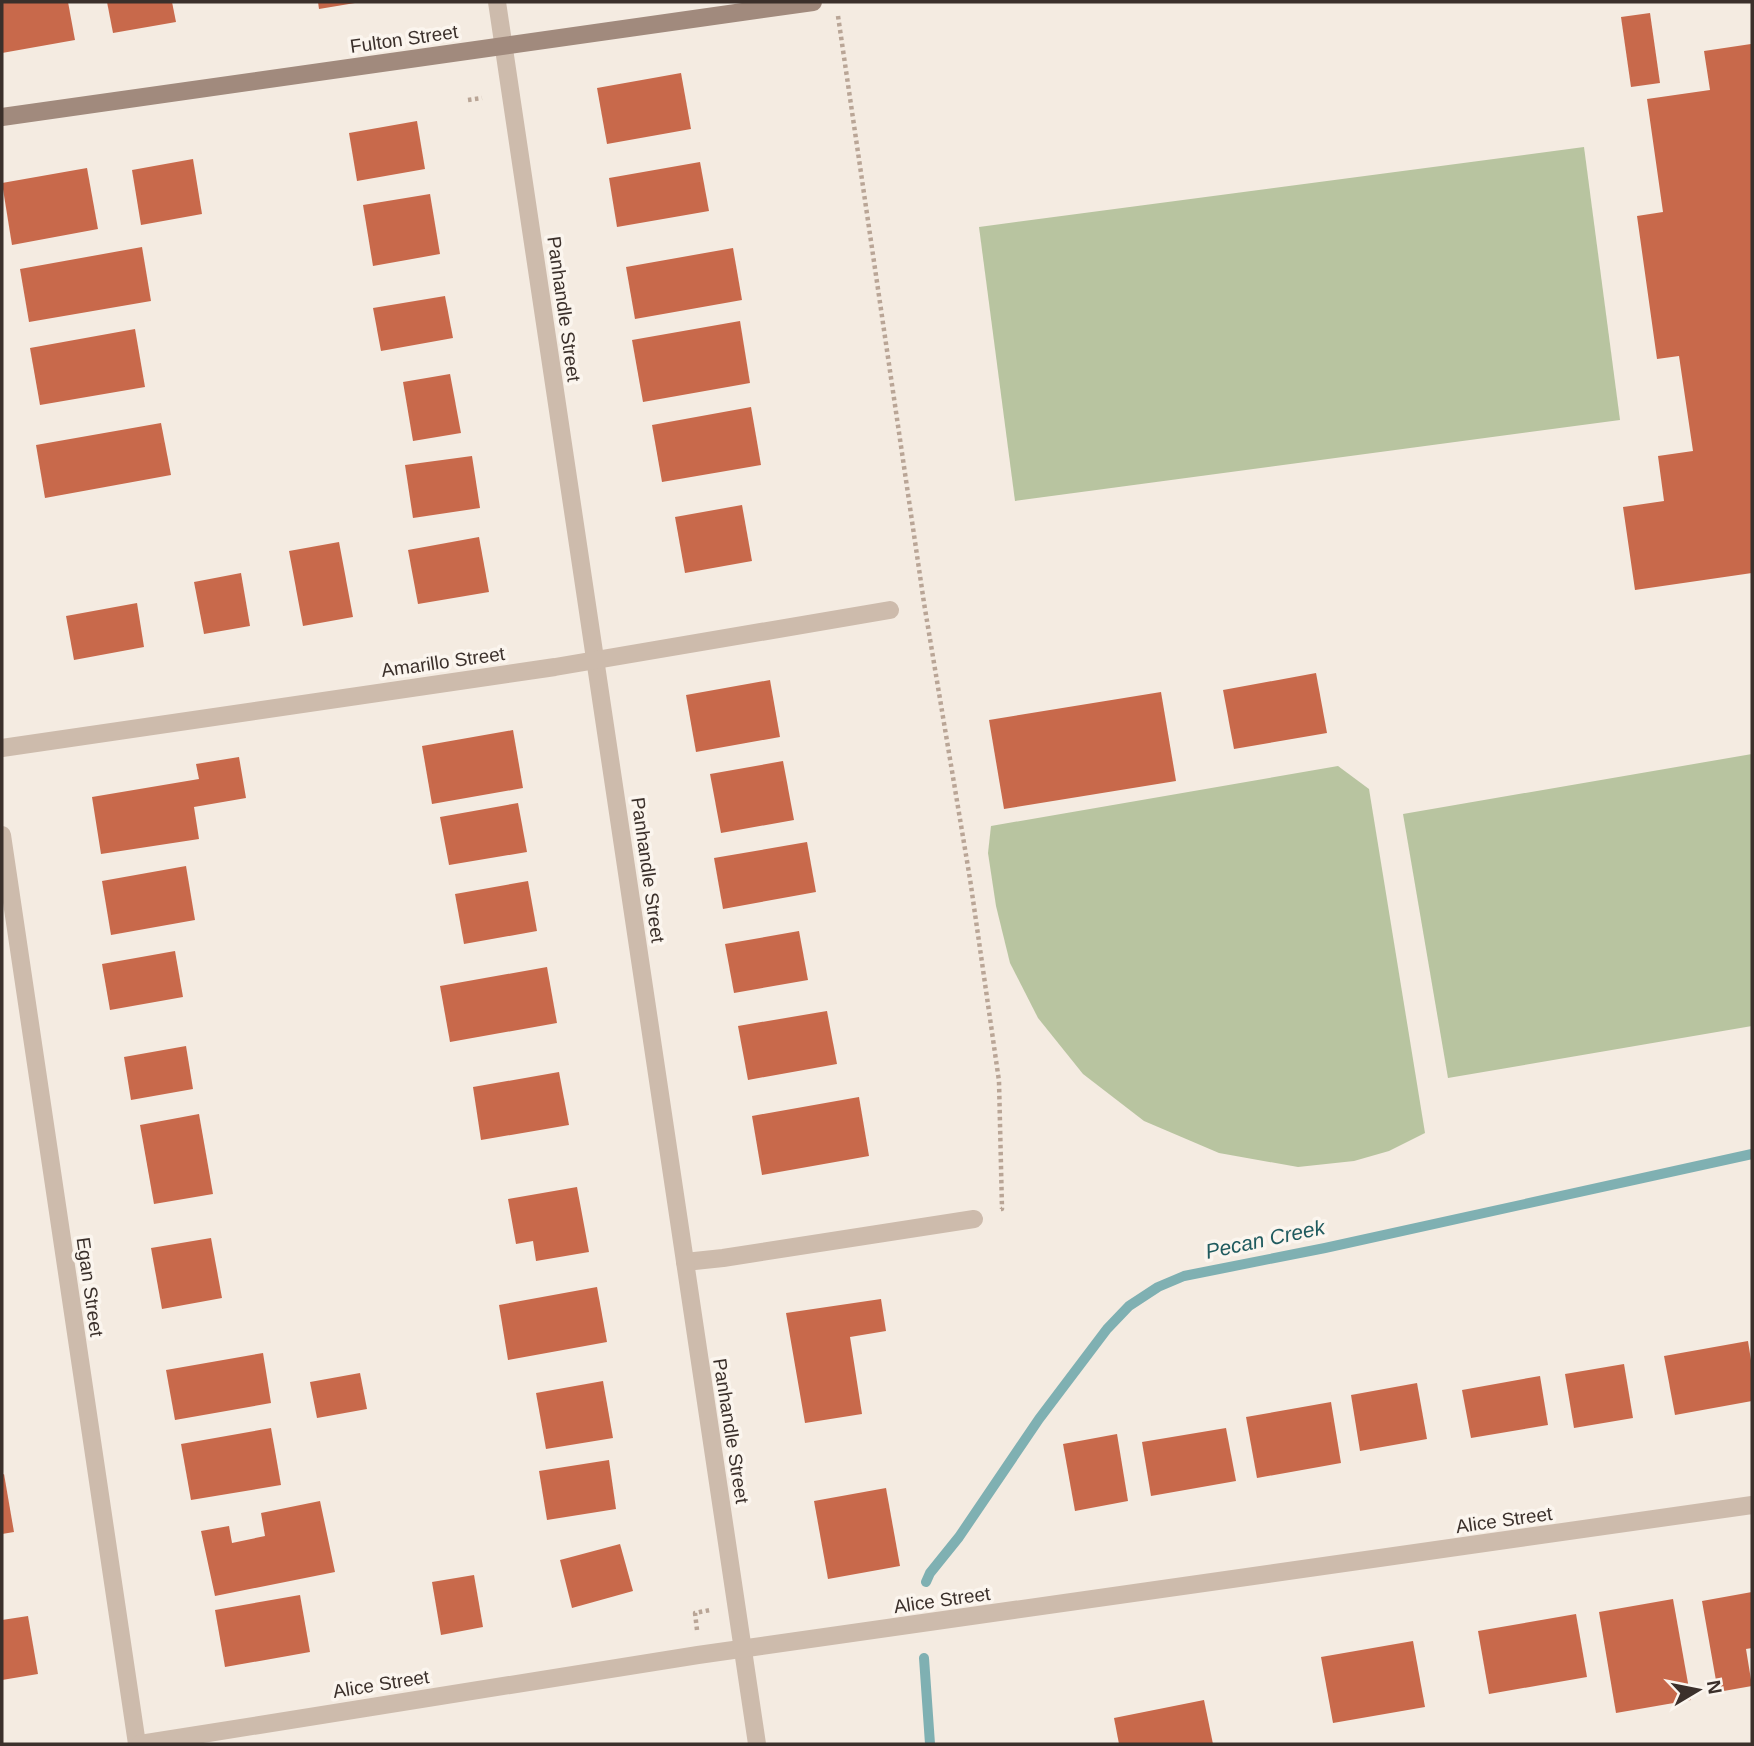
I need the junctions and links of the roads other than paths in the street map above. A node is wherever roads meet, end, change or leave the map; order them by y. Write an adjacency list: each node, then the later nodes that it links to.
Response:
1 (498, 2): 3 (street, Panhandle Street)
2 (813, 2): 3 (street, Fulton Street)
3 (505, 46): 4 (street, Fulton Street); 6 (street, Panhandle Street)
4 (2, 117)
5 (890, 610): 6 (street, Amarillo Street)
6 (596, 661): 7 (street, Amarillo Street); 10 (street, Panhandle Street)
7 (2, 748)
8 (2, 835): 13 (street, Egan Street)
9 (974, 1219): 10 (street)
10 (685, 1262): 12 (street, Panhandle Street)
11 (1752, 1505): 12 (street, Alice Street)
12 (742, 1650): 13 (street, Alice Street); 14 (street, Panhandle Street)
13 (138, 1744)
14 (757, 1744)

